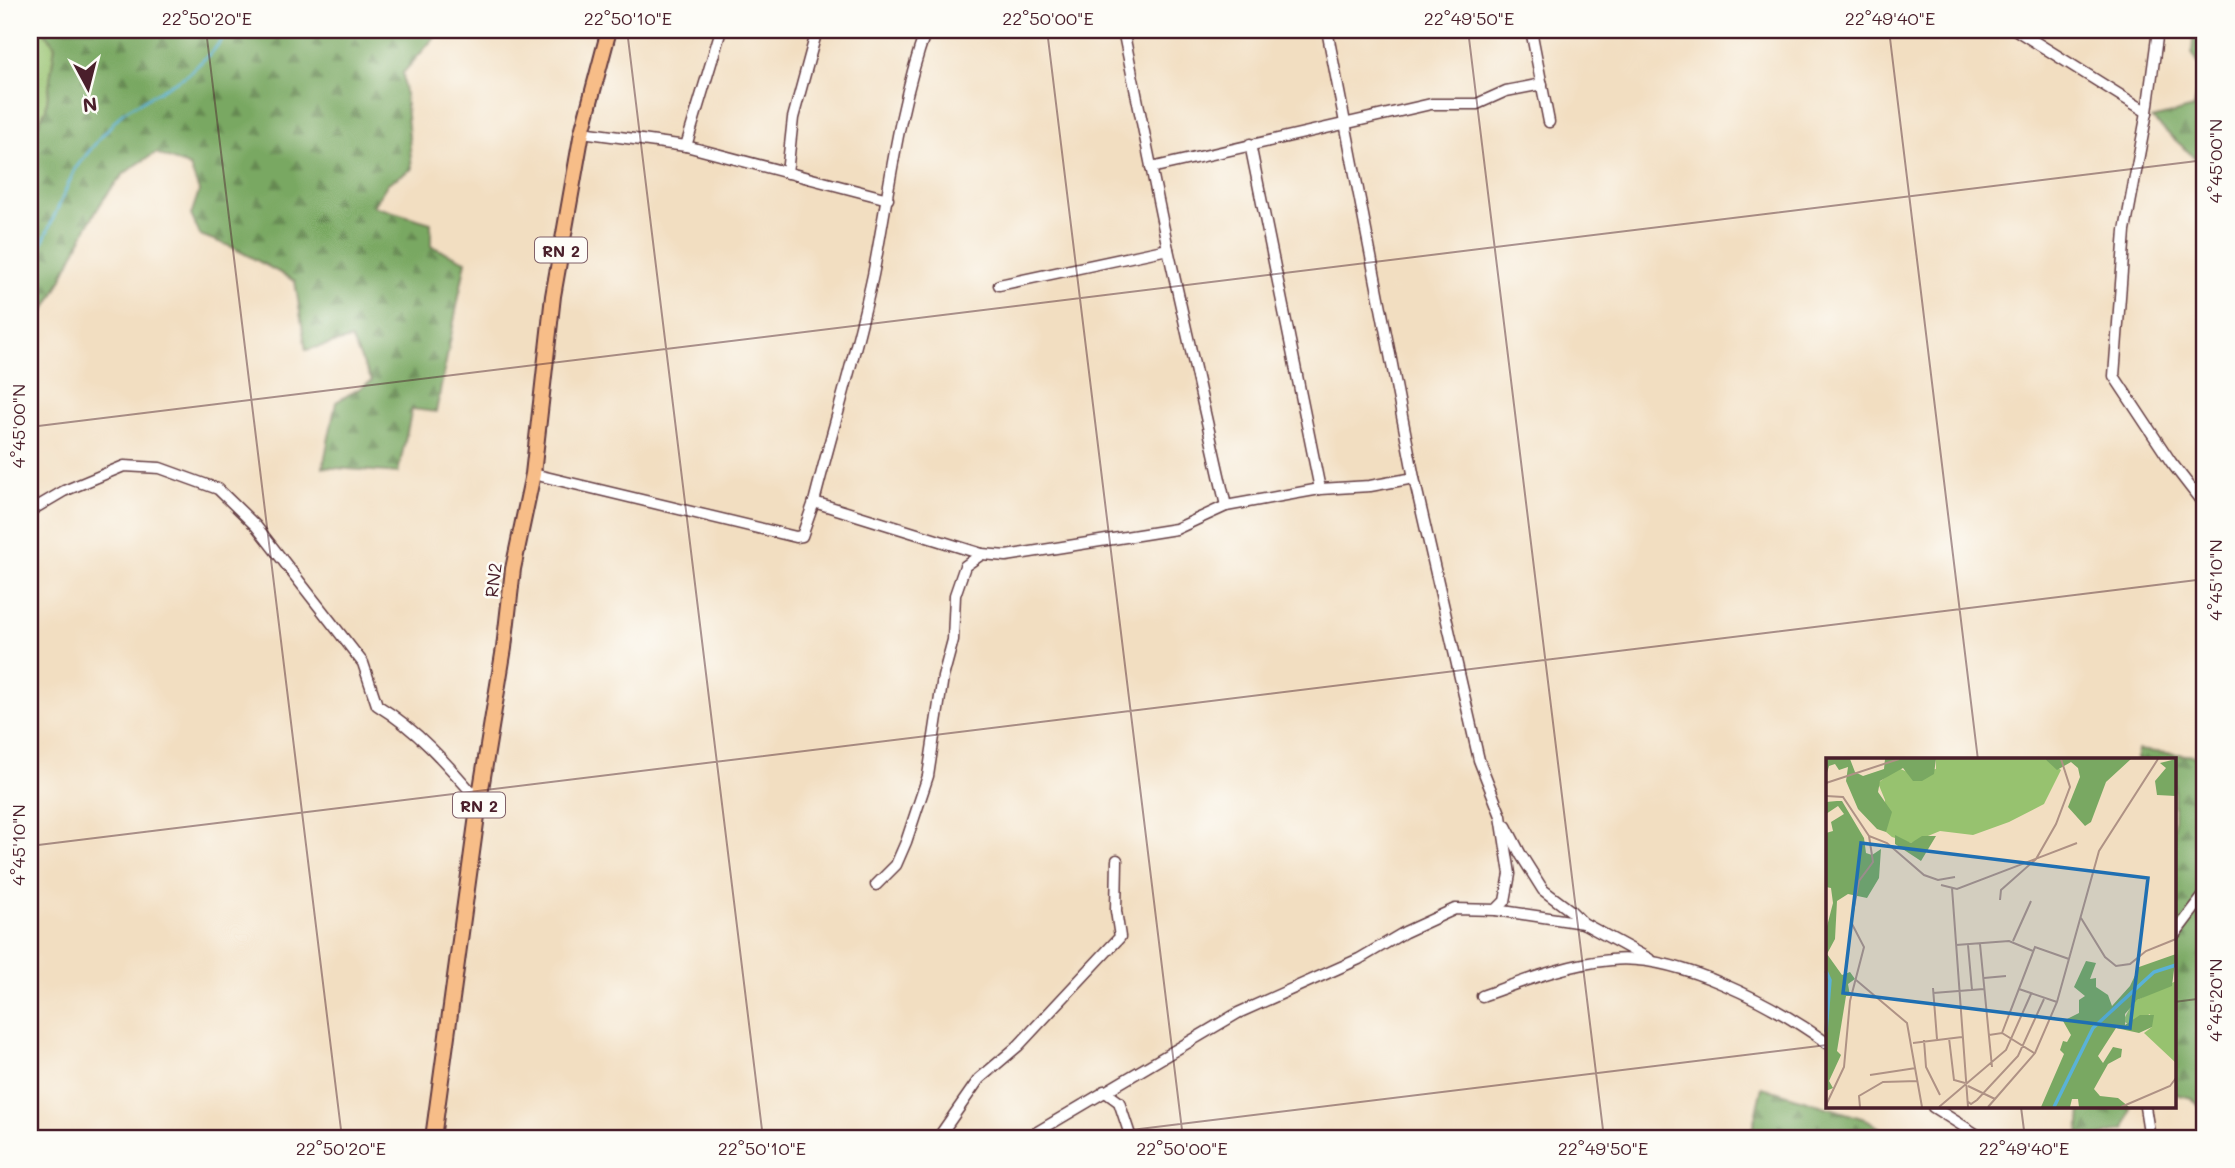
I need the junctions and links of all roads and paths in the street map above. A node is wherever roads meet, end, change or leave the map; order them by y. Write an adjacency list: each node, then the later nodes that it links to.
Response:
1 (609, 30): 14 (main road, RN2 / RN 2)
2 (721, 30): 16 (street)
3 (817, 30): 18 (street)
4 (926, 30): 19 (street)
5 (1123, 30): 17 (street)
6 (1327, 30): 13 (street)
7 (1531, 30): 10 (street)
8 (2016, 30): 11 (street)
9 (2158, 30): 11 (street)
10 (1542, 84): 12 (street); 13 (street)
11 (2147, 112): 27 (street)
12 (1549, 122)
13 (1345, 124): 15 (street); 23 (street)
14 (582, 132): 16 (street); 22 (main road, RN2 / RN 2)
15 (1250, 144): 17 (street); 24 (street)
16 (687, 146): 18 (street)
17 (1151, 168): 20 (street)
18 (787, 173): 19 (street)
19 (888, 199): 25 (street)
20 (1168, 249): 21 (street); 26 (street)
21 (999, 285)
22 (533, 474): 25 (street); 30 (main road, RN2 / RN 2)
23 (1414, 478): 24 (street); 31 (street)
24 (1320, 489): 26 (street)
25 (814, 502): 29 (street)
26 (1226, 506): 29 (street)
27 (2205, 506)
28 (30, 511): 30 (street)
29 (982, 554): 33 (street)
30 (479, 801): 44 (main road, RN2 / RN 2)
31 (1501, 816): 35 (street); 36 (street)
32 (1118, 860): 45 (street)
33 (876, 885)
34 (2205, 894): 37 (street)
35 (1496, 910): 36 (street); 41 (street)
36 (1583, 923): 38 (street)
37 (2176, 932)
38 (1653, 961): 39 (street); 40 (street)
39 (1482, 996)
40 (1826, 1042)
41 (1104, 1091): 46 (street); 47 (street)
42 (1935, 1108): 48 (street)
43 (2145, 1108): 49 (street)
44 (433, 1138)
45 (939, 1138)
46 (1027, 1138)
47 (1131, 1138)
48 (1982, 1138)
49 (2150, 1138)

